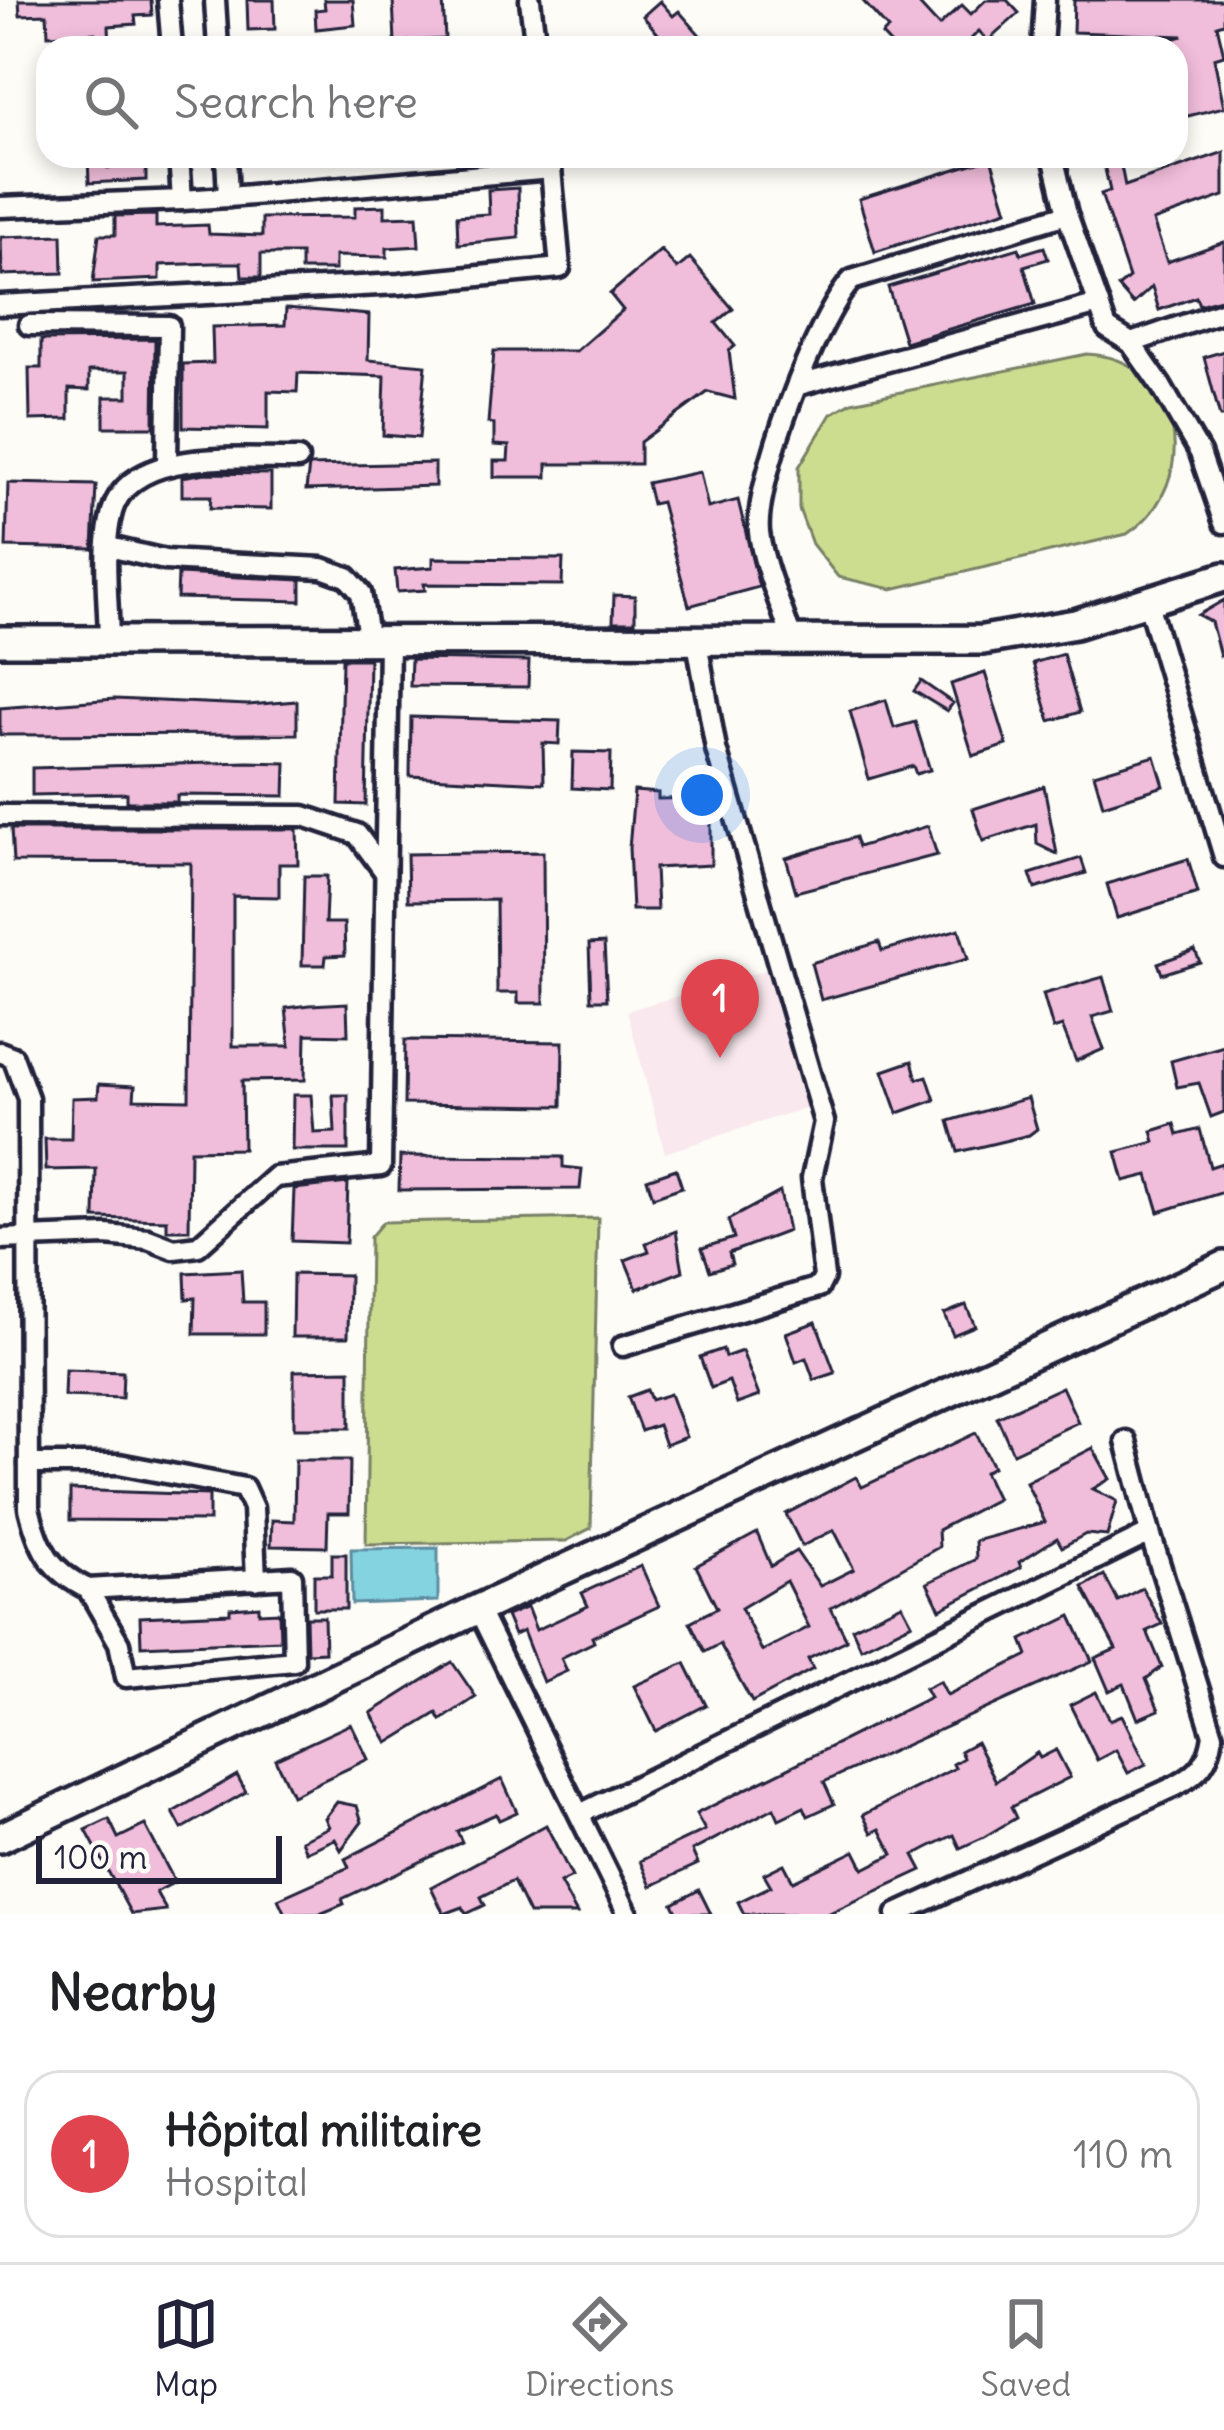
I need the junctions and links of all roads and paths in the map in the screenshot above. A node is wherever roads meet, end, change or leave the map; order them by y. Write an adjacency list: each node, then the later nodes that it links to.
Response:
1 (168, 0): 5 (street)
2 (215, 0): 6 (street)
3 (530, 0): 7 (street)
4 (1045, 0): 8 (street)
5 (171, 36)
6 (217, 36)
7 (534, 36)
8 (1043, 36)
9 (180, 168): 15 (street)
10 (227, 168): 14 (street)
11 (496, 168): 14 (street)
12 (552, 168): 19 (street)
13 (1056, 168): 17 (street)
14 (228, 197): 15 (street)
15 (182, 200): 16 (street)
16 (0, 207)
17 (1066, 214): 18 (street); 23 (street)
18 (1099, 304): 22 (street); 23 (street)
19 (0, 305)
20 (1224, 311): 22 (street)
21 (29, 325): 25 (street)
22 (1131, 343): 26 (street)
23 (799, 385): 30 (street)
24 (298, 459): 25 (street)
25 (167, 462): 27 (street)
26 (1224, 524)
27 (110, 547): 32 (street); 34 (street)
28 (1224, 577): 29 (street)
29 (1148, 603): 30 (street); 36 (street)
30 (792, 640): 33 (street)
31 (0, 641): 34 (street)
32 (379, 642): 33 (street); 34 (street); 37 (street)
33 (697, 642): 42 (street)
34 (109, 644)
35 (0, 815): 37 (street)
36 (1224, 857)
37 (384, 871): 40 (street)
38 (0, 1052): 40 (street)
39 (0, 1239): 40 (street)
40 (28, 1240): 44 (street)
41 (1224, 1266): 48 (street)
42 (623, 1346)
43 (1126, 1441): 45 (street)
44 (29, 1464): 46 (street); 47 (street)
45 (1150, 1533): 49 (street); 52 (street)
46 (256, 1580): 47 (street); 47 (street)
47 (88, 1589)
48 (478, 1610): 49 (street); 50 (street)
49 (580, 1814): 51 (street)
50 (0, 1838)
51 (628, 1914)
52 (897, 1914)

